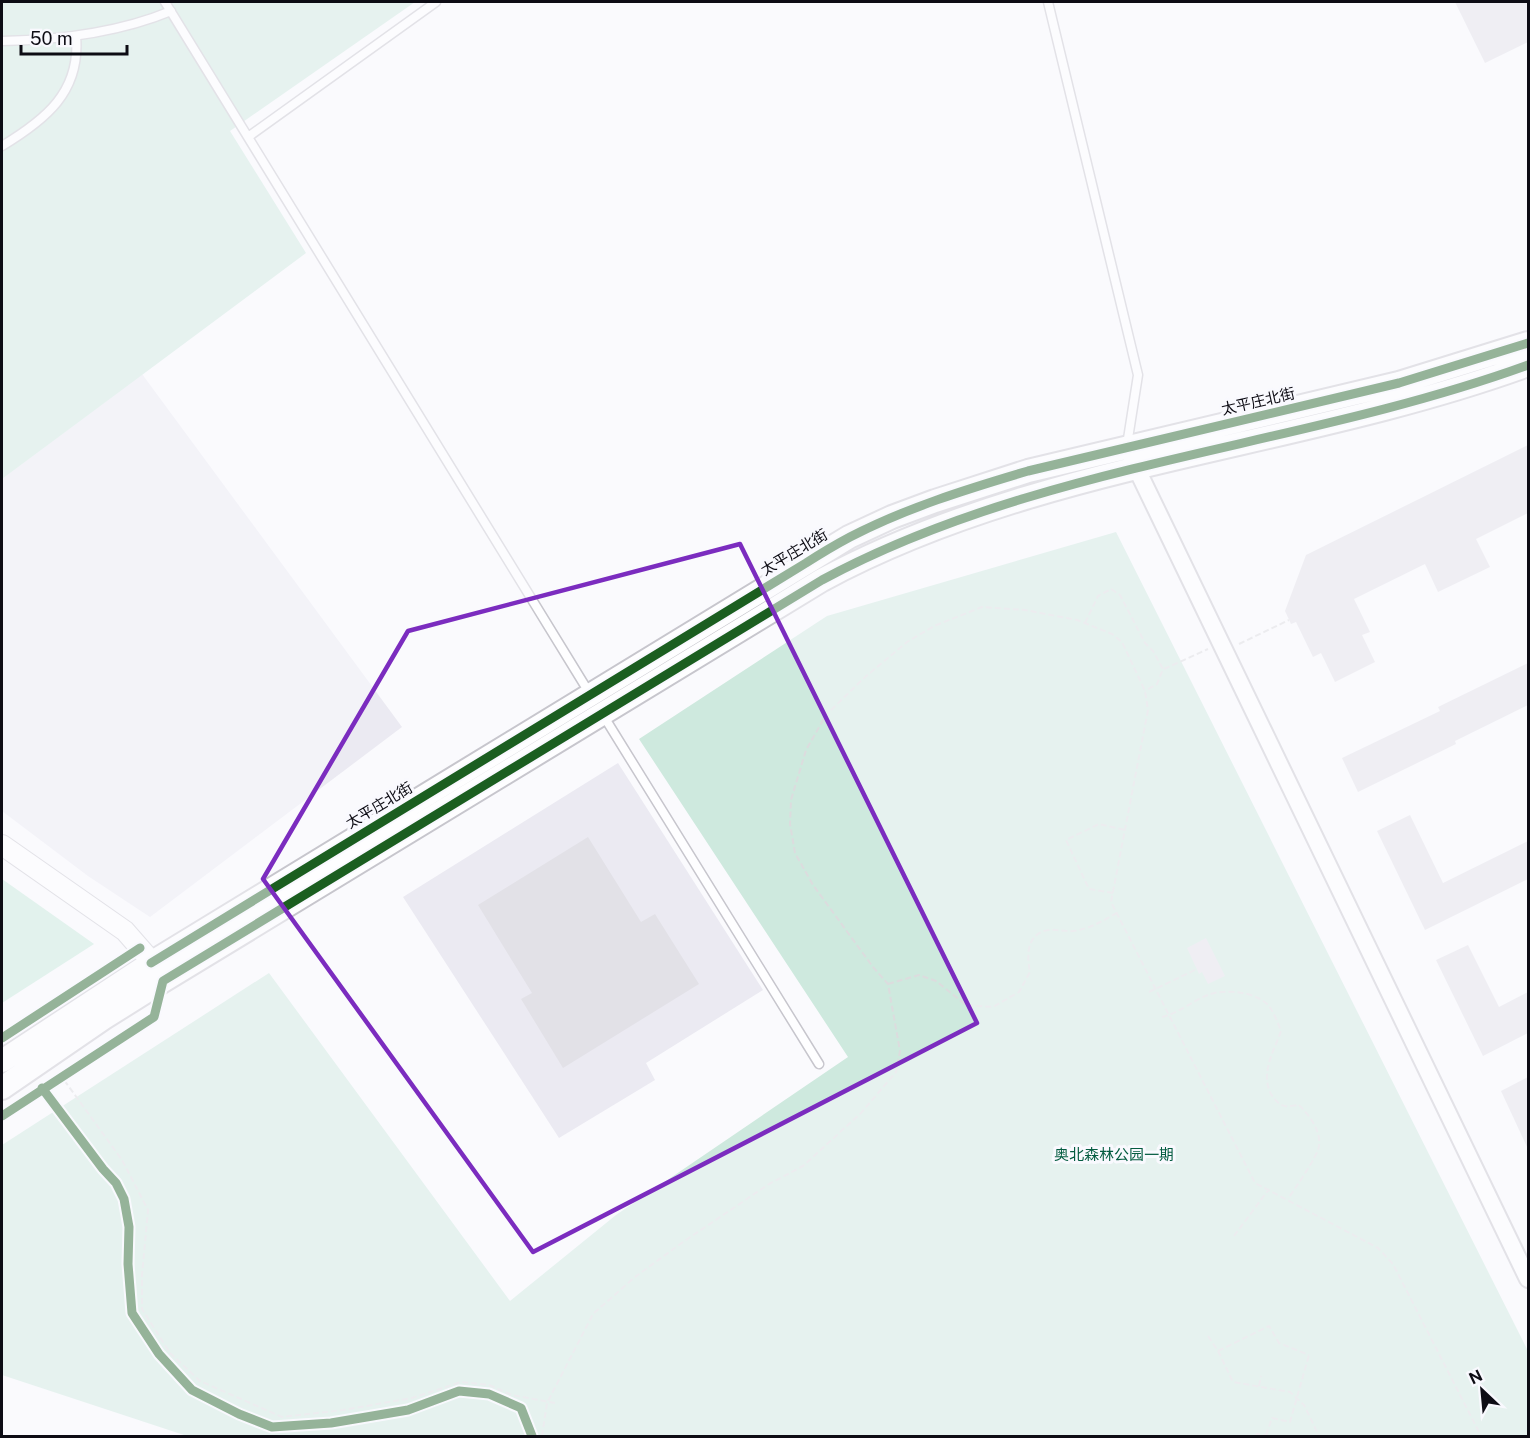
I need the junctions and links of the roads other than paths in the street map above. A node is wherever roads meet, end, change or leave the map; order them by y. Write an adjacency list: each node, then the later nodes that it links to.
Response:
1 (165, 2): 4 (lane)
2 (436, 2): 7 (lane)
3 (1048, 2): 11 (lane)
4 (171, 11): 5 (lane); 7 (lane)
5 (76, 36): 6 (lane); 8 (lane)
6 (2, 41)
7 (248, 137): 13 (lane)
8 (2, 146)
9 (1528, 343): 11 (main road, 太平庄北街)
10 (1528, 366): 12 (main road, 太平庄北街)
11 (1126, 447): 12 (street); 13 (main road, 太平庄北街)
12 (1136, 468): 14 (main road, 太平庄北街); 20 (street)
13 (590, 694): 14 (lane); 16 (main road, 太平庄北街)
14 (602, 713): 16 (main road, 太平庄北街); 18 (lane)
15 (2, 845): 16 (street)
16 (157, 972): 17 (main road, 太平庄北街); 19 (main road, 太平庄北街)
17 (2, 1061)
18 (819, 1064)
19 (2, 1088)
20 (1528, 1279)

